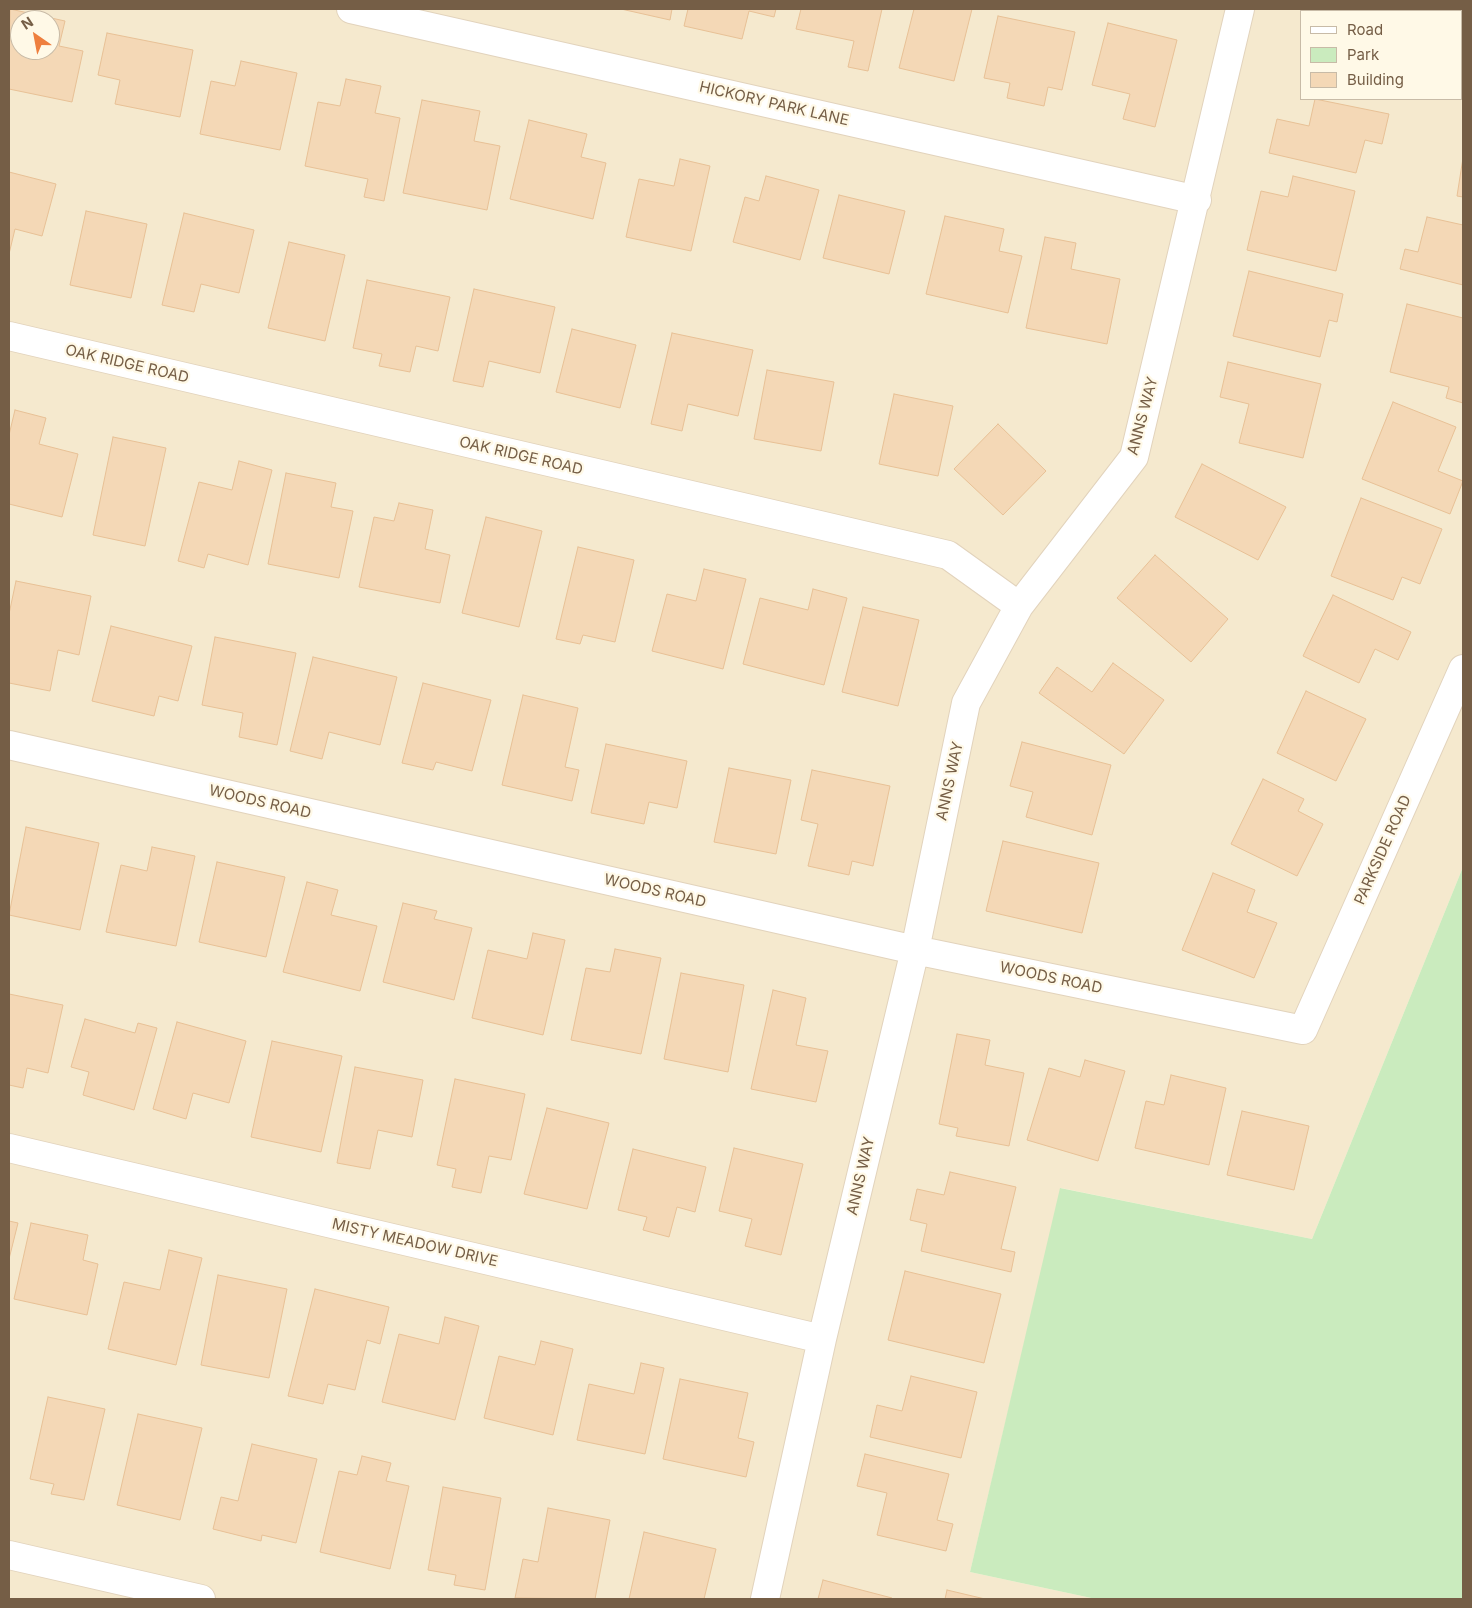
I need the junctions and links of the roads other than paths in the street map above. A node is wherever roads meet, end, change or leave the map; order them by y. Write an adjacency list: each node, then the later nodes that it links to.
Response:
1 (351, 9): 3 (street, HICKORY PARK LANE)
2 (1240, 9): 3 (street, ANNS WAY)
3 (1197, 200): 5 (street, ANNS WAY)
4 (9, 336): 5 (street, OAK RIDGE ROAD)
5 (1019, 606): 8 (street, ANNS WAY)
6 (1463, 669): 9 (street, PARKSIDE ROAD)
7 (9, 745): 8 (street, WOODS ROAD)
8 (915, 950): 9 (street, WOODS ROAD); 11 (street, ANNS WAY)
9 (1303, 1030)
10 (9, 1148): 11 (street, MISTY MEADOW DRIVE)
11 (822, 1338): 14 (street, ANNS WAY)
12 (9, 1555): 13 (street)
13 (190, 1598)
14 (765, 1599)

